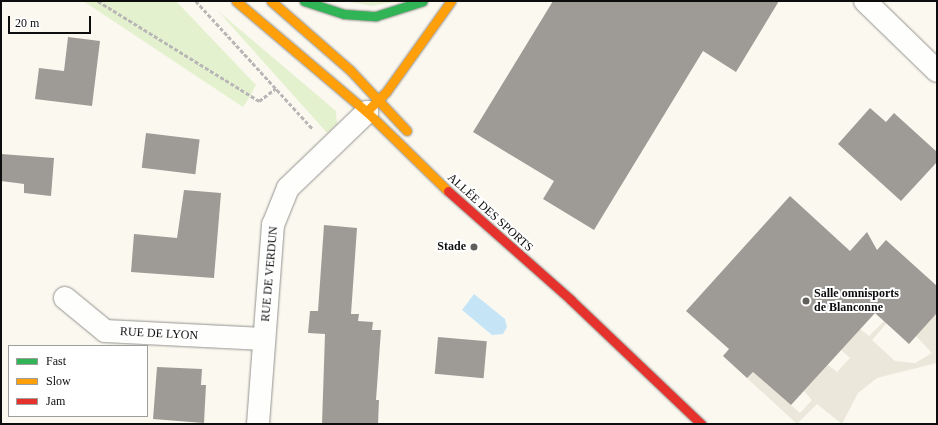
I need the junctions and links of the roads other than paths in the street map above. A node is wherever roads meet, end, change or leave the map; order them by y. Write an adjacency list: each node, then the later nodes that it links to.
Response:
1 (236, 1): 8 (street)
2 (271, 1): 8 (street)
3 (304, 1): 4 (street)
4 (423, 1)
5 (451, 1): 8 (street)
6 (865, 1): 7 (street)
7 (937, 71)
8 (372, 106): 9 (street); 12 (street, ALLÉE DES SPORTS); 13 (street, RUE DE VERDUN)
9 (414, 139)
10 (476, 201): 12 (street)
11 (65, 298): 13 (street, RUE DE LYON)
12 (571, 300): 15 (street, ALLÉE DES SPORTS)
13 (264, 339): 14 (street, RUE DE VERDUN)
14 (258, 424)
15 (701, 424)

